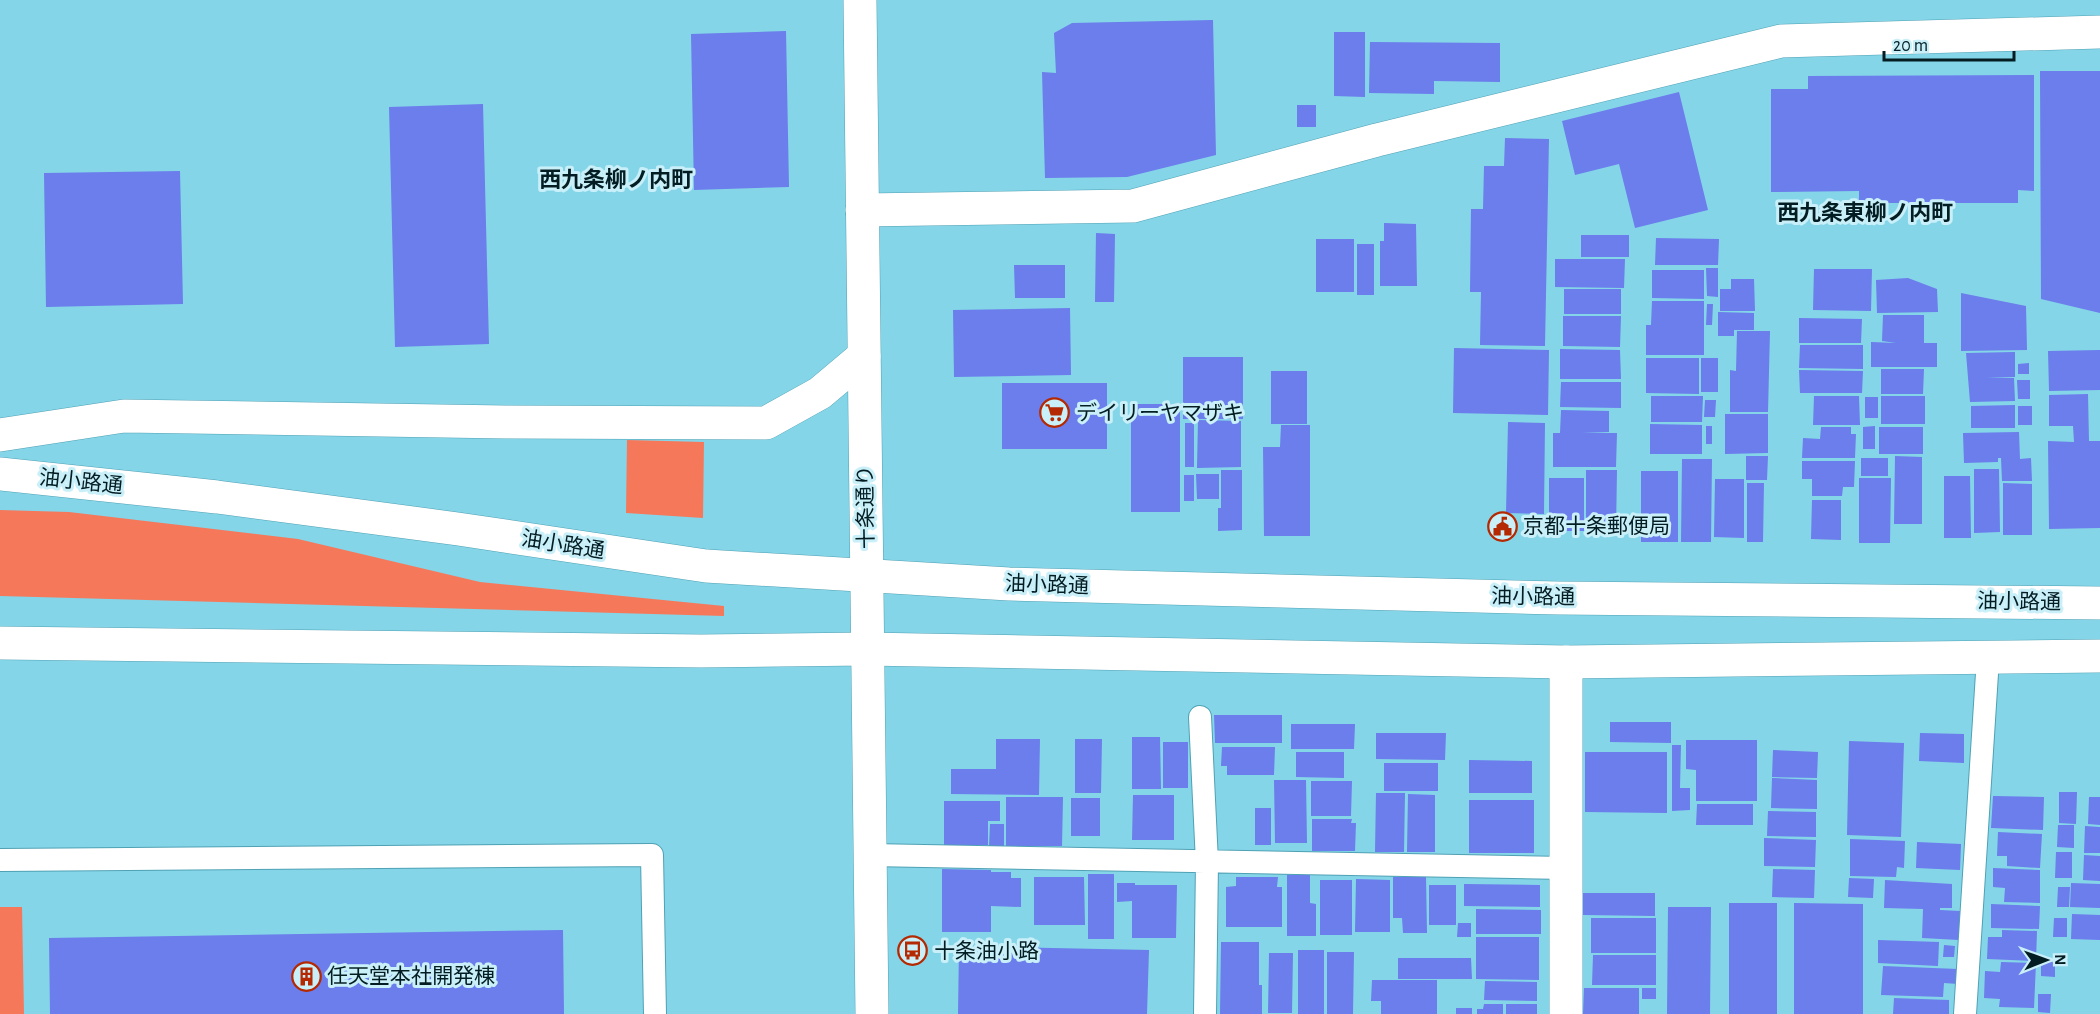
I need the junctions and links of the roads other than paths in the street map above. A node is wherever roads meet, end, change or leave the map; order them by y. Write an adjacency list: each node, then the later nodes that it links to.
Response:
1 (860, 0): 3 (street, 十条通り)
2 (2100, 32): 3 (street)
3 (862, 210): 4 (street, 十条通り)
4 (864, 356): 5 (street); 7 (street, 十条通り)
5 (0, 435)
6 (0, 474): 7 (street, 油小路通)
7 (866, 576): 8 (street, 油小路通); 10 (street, 十条通り)
8 (2100, 603)
9 (0, 643): 10 (street)
10 (866, 649): 13 (street); 15 (street, 十条通り)
11 (2100, 656): 12 (street)
12 (1988, 658): 13 (street); 23 (lane)
13 (1566, 662): 18 (street)
14 (1200, 717): 17 (lane)
15 (870, 855): 17 (lane); 20 (street, 十条通り)
16 (0, 860): 19 (lane)
17 (1207, 862): 18 (lane); 21 (lane)
18 (1566, 868): 22 (street)
19 (655, 1014)
20 (872, 1014)
21 (1205, 1014)
22 (1566, 1014)
23 (1965, 1014)

